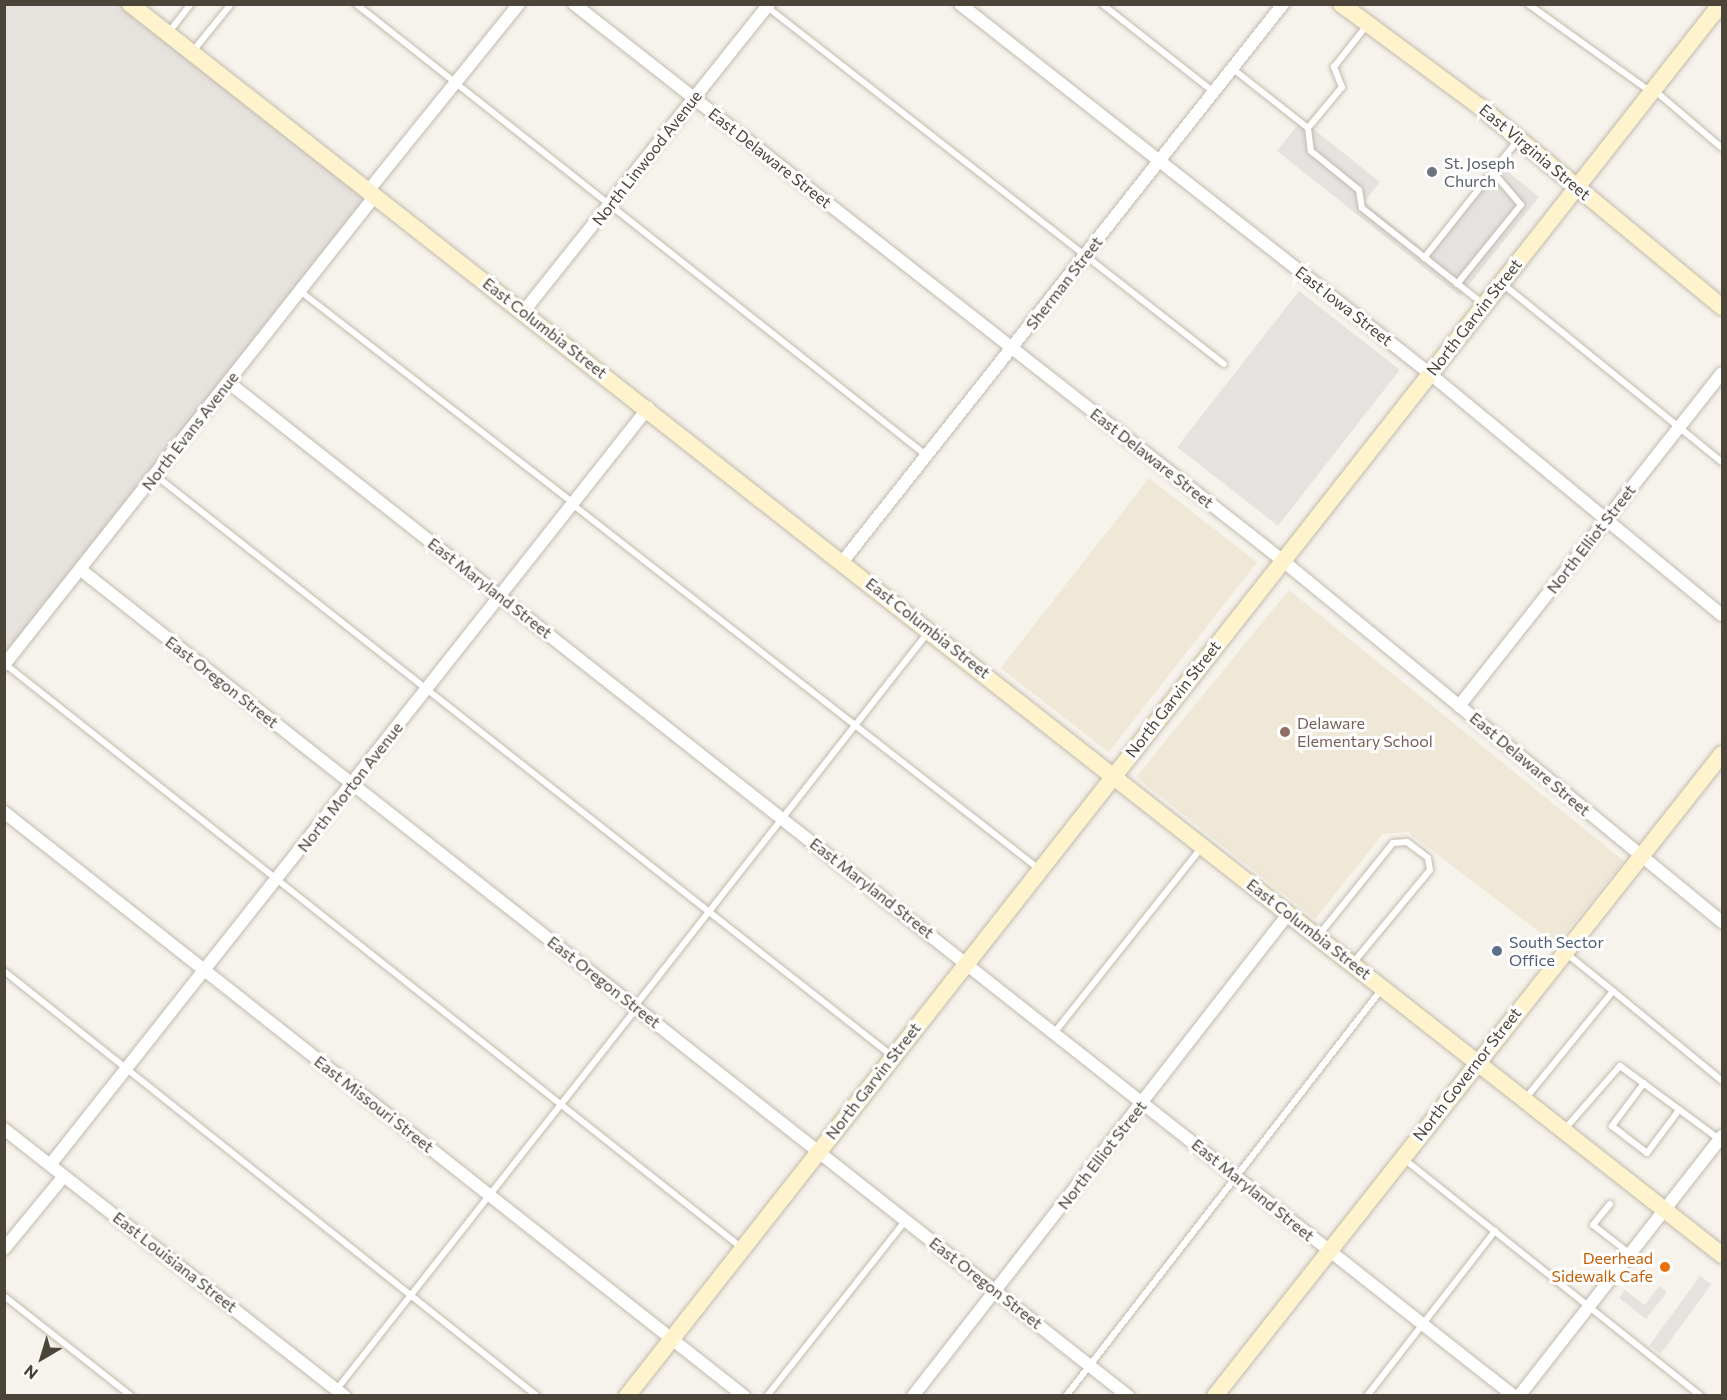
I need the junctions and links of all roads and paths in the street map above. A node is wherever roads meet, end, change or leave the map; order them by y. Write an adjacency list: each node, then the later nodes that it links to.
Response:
1 (130, 4): 15 (main road, East Columbia Street)
2 (191, 4): 15 (lane)
3 (231, 4): 16 (lane)
4 (356, 4): 18 (lane)
5 (519, 4): 18 (street, North Evans Avenue)
6 (574, 4): 21 (street, East Delaware Street)
7 (960, 4): 25 (street, East Iowa Street)
8 (1102, 4): 20 (lane)
9 (1283, 4): 17 (street, Sherman Street)
10 (1341, 4): 14 (main road, East Virginia Street)
11 (1528, 4): 19 (lane)
12 (767, 5): 21 (street, North Linwood Avenue); 30 (lane)
13 (1718, 5): 19 (main road, North Garvin Street)
14 (1368, 24): 22 (lane); 23 (main road, East Virginia Street)
15 (168, 35): 16 (main road, East Columbia Street)
16 (191, 54): 28 (main road, East Columbia Street)
17 (1233, 69): 20 (street, Sherman Street); 22 (lane)
18 (454, 85): 28 (street, North Evans Avenue); 29 (lane)
19 (1652, 91): 24 (lane); 27 (main road, North Garvin Street)
20 (1214, 92): 25 (street, Sherman Street)
21 (694, 98): 29 (street, North Linwood Avenue); 38 (street, East Delaware Street)
22 (1308, 128): 31 (lane)
23 (1519, 139): 26 (lane); 27 (main road, East Virginia Street)
24 (1722, 148)
25 (1160, 162): 30 (street, Sherman Street); 40 (street, East Iowa Street)
26 (1493, 172): 31 (lane); 33 (lane)
27 (1577, 187): 32 (main road, North Garvin Street); 36 (main road, East Virginia Street)
28 (371, 194): 34 (street, North Evans Avenue); 37 (main road, East Columbia Street)
29 (608, 206): 37 (street, North Linwood Avenue); 45 (lane)
30 (1086, 256): 38 (street, Sherman Street); 39 (lane)
31 (1424, 258): 33 (lane)
32 (1501, 282): 35 (main road, North Garvin Street); 44 (lane)
33 (1457, 284): 35 (lane)
34 (300, 291): 42 (street, North Evans Avenue); 48 (lane)
35 (1484, 305): 40 (main road, North Garvin Street)
36 (1722, 307)
37 (524, 311): 43 (main road, East Columbia Street)
38 (1013, 348): 45 (street, Sherman Street); 50 (street, East Delaware Street)
39 (1224, 364)
40 (1429, 373): 49 (street, East Iowa Street); 50 (main road, North Garvin Street)
41 (1722, 373): 44 (street, North Elliot Street)
42 (228, 382): 47 (street, North Evans Avenue); 53 (street, East Maryland Street)
43 (648, 408): 48 (street, North Morton Avenue); 51 (main road, East Columbia Street)
44 (1680, 427): 46 (lane); 49 (street, North Elliot Street)
45 (927, 456): 51 (street, Sherman Street)
46 (1722, 462)
47 (155, 475): 52 (street, North Evans Avenue); 57 (lane)
48 (572, 504): 53 (street, North Morton Avenue); 59 (lane)
49 (1606, 520): 54 (street, East Iowa Street); 58 (street, North Elliot Street)
50 (1282, 560): 58 (street, East Delaware Street); 61 (main road, North Garvin Street)
51 (843, 561): 55 (main road, East Columbia Street)
52 (81, 570): 56 (street, North Evans Avenue); 62 (street, East Oregon Street)
53 (500, 595): 57 (street, North Morton Avenue); 64 (street, East Maryland Street)
54 (1722, 615)
55 (930, 630): 59 (lane); 61 (main road, East Columbia Street)
56 (5, 664): 68 (lane)
57 (426, 691): 62 (street, North Morton Avenue); 70 (lane)
58 (1459, 706): 66 (street, East Delaware Street)
59 (854, 726): 64 (lane); 67 (lane)
60 (1722, 754): 66 (main road, North Governor Street)
61 (1114, 774): 65 (main road, East Columbia Street); 67 (main road, North Garvin Street)
62 (352, 783): 68 (street, North Morton Avenue); 80 (street, East Oregon Street)
63 (4, 813): 77 (street, East Missouri Street)
64 (785, 820): 70 (lane); 74 (street, East Maryland Street)
65 (1202, 846): 69 (main road, East Columbia Street); 81 (lane)
66 (1641, 856): 71 (street, East Delaware Street); 73 (main road, North Governor Street)
67 (1039, 870): 74 (main road, North Garvin Street)
68 (277, 879): 77 (street, North Morton Avenue); 89 (lane)
69 (1289, 913): 72 (main road, East Columbia Street); 88 (street, North Elliot Street)
70 (710, 914): 80 (lane); 82 (lane)
71 (1722, 922)
72 (1318, 936): 75 (main road, East Columbia Street); 75 (lane)
73 (1564, 951): 79 (lane); 83 (main road, North Governor Street)
74 (965, 963): 81 (street, East Maryland Street); 82 (main road, North Garvin Street)
75 (1353, 963): 78 (main road, East Columbia Street)
76 (4, 971): 84 (lane)
77 (205, 971): 84 (street, North Morton Avenue); 99 (street, East Missouri Street)
78 (1383, 987): 83 (main road, East Columbia Street); 97 (lane)
79 (1613, 991): 85 (lane); 87 (lane)
80 (636, 1007): 89 (lane); 94 (street, East Oregon Street)
81 (1054, 1033): 88 (street, East Maryland Street)
82 (893, 1056): 94 (main road, North Garvin Street)
83 (1476, 1061): 87 (main road, East Columbia Street); 95 (main road, North Governor Street)
84 (129, 1068): 96 (street, North Morton Avenue); 110 (lane)
85 (1722, 1081)
86 (1644, 1083): 90 (lane); 90 (lane); 92 (lane)
87 (1525, 1100): 92 (main road, East Columbia Street)
88 (1143, 1102): 97 (street, East Maryland Street); 109 (street, North Elliot Street)
89 (561, 1104): 99 (lane); 104 (lane)
90 (1679, 1110): 93 (lane)
91 (4, 1129): 96 (street, East Louisiana Street)
92 (1564, 1130): 101 (main road, East Columbia Street)
93 (1721, 1138): 101 (street)
94 (819, 1151): 102 (street, East Oregon Street); 104 (main road, North Garvin Street)
95 (1401, 1157): 103 (lane); 106 (main road, North Governor Street)
96 (50, 1165): 98 (street, East Louisiana Street)
97 (1234, 1174): 106 (street, East Maryland Street); 115 (lane)
98 (64, 1176): 105 (street); 116 (street, East Louisiana Street)
99 (489, 1194): 110 (lane); 114 (street, East Missouri Street)
100 (1610, 1204): 107 (lane)
101 (1664, 1209): 107 (street); 108 (main road, East Columbia Street)
102 (906, 1221): 109 (street, East Oregon Street); 121 (lane)
103 (1495, 1231): 112 (lane); 113 (lane)
104 (742, 1248): 114 (main road, North Garvin Street)
105 (4, 1249)
106 (1328, 1250): 113 (street, East Maryland Street); 125 (main road, North Governor Street)
107 (1629, 1253): 112 (street)
108 (1722, 1255)
109 (996, 1290): 115 (street, East Oregon Street); 122 (street, North Elliot Street)
110 (412, 1291): 116 (lane); 118 (lane)
111 (4, 1296): 117 (lane)
112 (1589, 1306): 127 (street); 128 (lane)
113 (1422, 1323): 126 (lane); 127 (street, East Maryland Street)
114 (671, 1339): 119 (main road, North Garvin Street); 120 (street, East Missouri Street)
115 (1090, 1365): 123 (lane); 124 (street, East Oregon Street)
116 (341, 1392)
117 (131, 1395)
118 (537, 1395)
119 (627, 1395)
120 (744, 1395)
121 (767, 1395)
122 (913, 1395)
123 (1066, 1395)
124 (1128, 1395)
125 (1215, 1395)
126 (1367, 1395)
127 (1517, 1395)
128 (1701, 1395)

